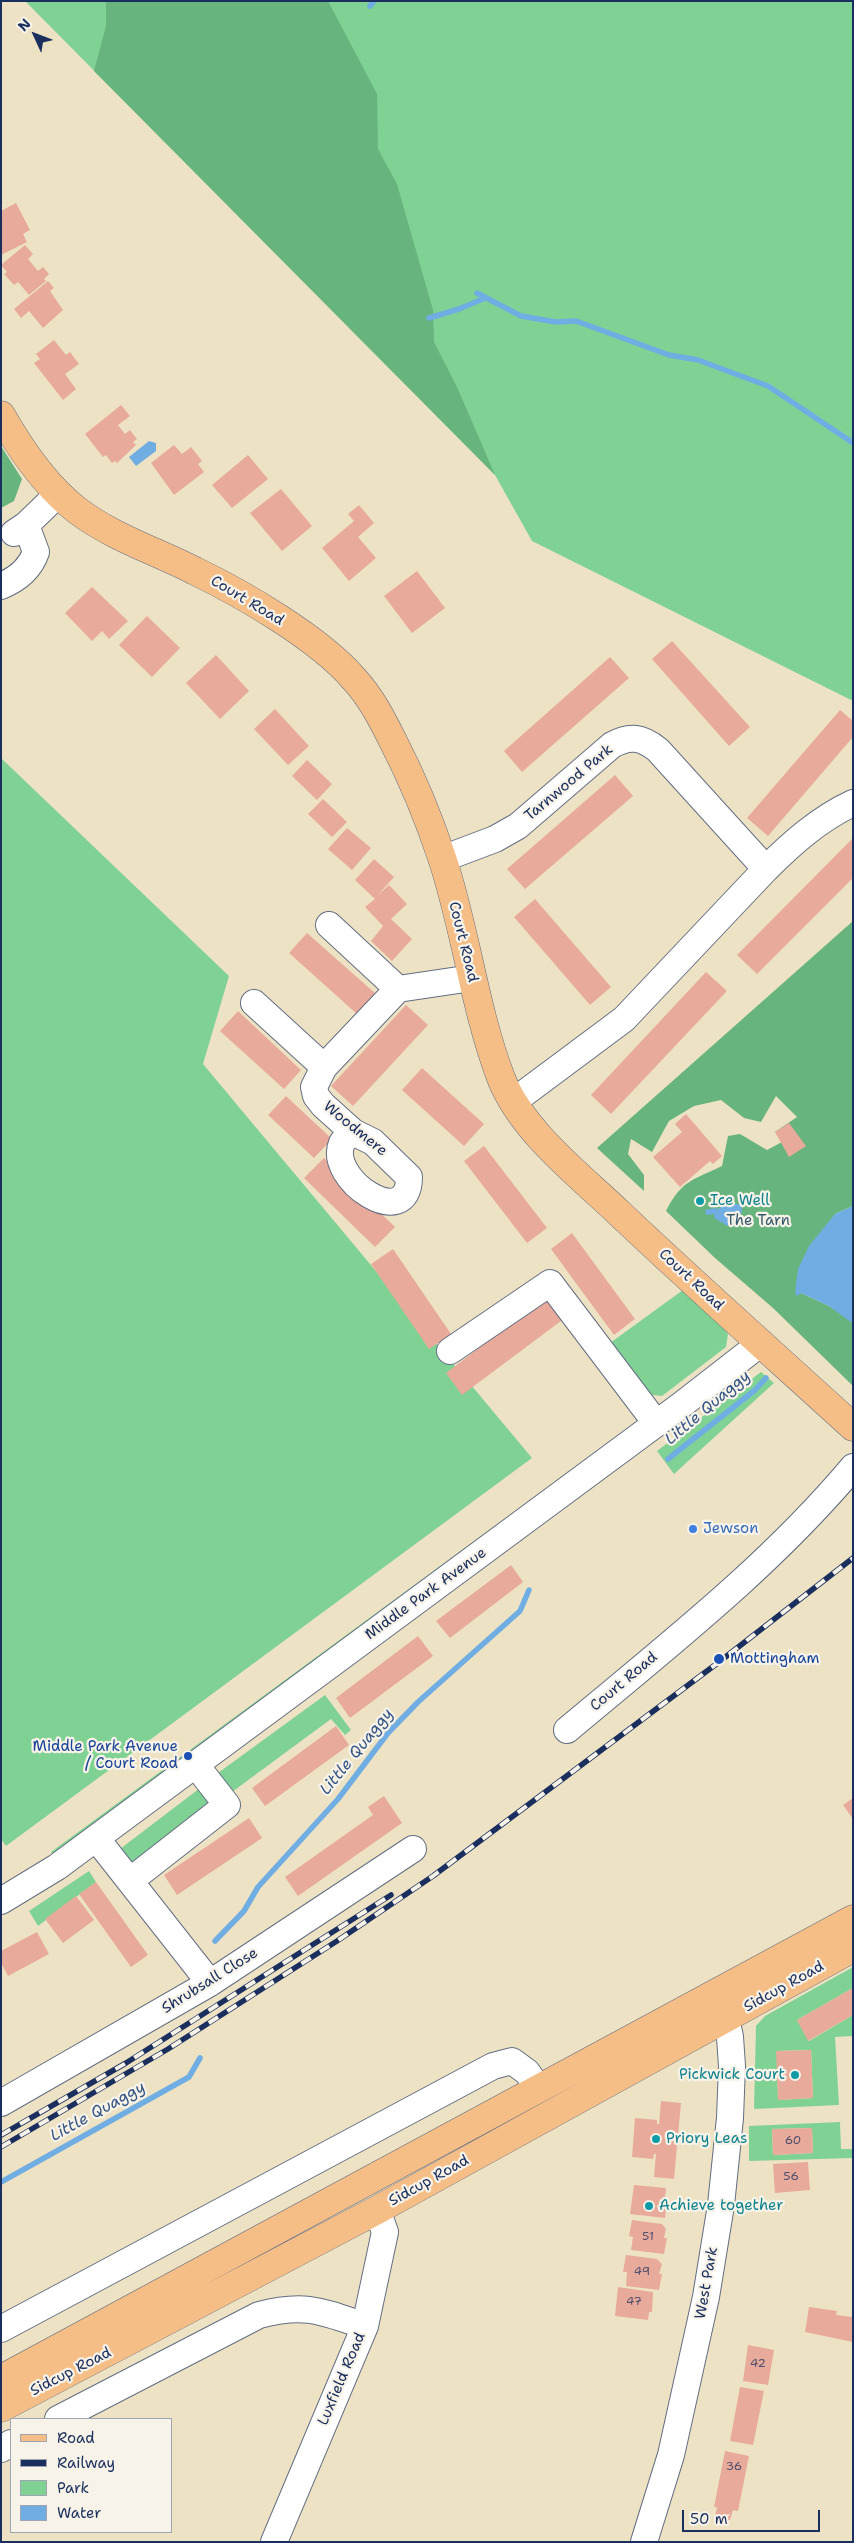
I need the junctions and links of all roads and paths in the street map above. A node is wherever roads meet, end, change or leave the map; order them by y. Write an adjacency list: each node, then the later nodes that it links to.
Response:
1 (1, 415): 2 (main road, Court Road)
2 (58, 494): 3 (street); 5 (main road, Court Road)
3 (1, 586)
4 (853, 803): 6 (street)
5 (442, 859): 6 (street, Tarnwood Park); 8 (main road, Court Road)
6 (766, 869): 12 (street)
7 (329, 924): 9 (street)
8 (472, 978): 9 (street); 12 (main road, Court Road)
9 (398, 989): 11 (street, Woodmere)
10 (254, 1003): 11 (street)
11 (324, 1067): 13 (street, Woodmere)
12 (514, 1101): 14 (main road, Court Road)
13 (353, 1132): 13 (street, Woodmere)
14 (761, 1343): 16 (street, Middle Park Avenue); 17 (main road, Court Road)
15 (450, 1352): 16 (street)
16 (656, 1423): 20 (street, Middle Park Avenue)
17 (853, 1427)
18 (853, 1467): 19 (street, Court Road)
19 (566, 1730)
20 (195, 1764): 21 (street, Middle Park Avenue); 23 (street)
21 (96, 1838): 23 (street); 24 (street, Middle Park Avenue)
22 (413, 1849): 27 (street, Shrubsall Close)
23 (130, 1880): 27 (street)
24 (1, 1901)
25 (853, 1919): 29 (main road, Sidcup Road)
26 (853, 1948): 28 (main road, Sidcup Road)
27 (210, 1982): 30 (street, Shrubsall Close)
28 (726, 2018): 31 (main road, Sidcup Road); 38 (street, West Park)
29 (539, 2090): 33 (street); 34 (main road, Sidcup Road)
30 (1, 2103)
31 (376, 2210): 32 (street, Luxfield Road); 35 (main road, Sidcup Road)
32 (365, 2326): 36 (street); 37 (street, Luxfield Road)
33 (1, 2330)
34 (1, 2379)
35 (1, 2408)
36 (60, 2418)
37 (274, 2542)
38 (644, 2542)

